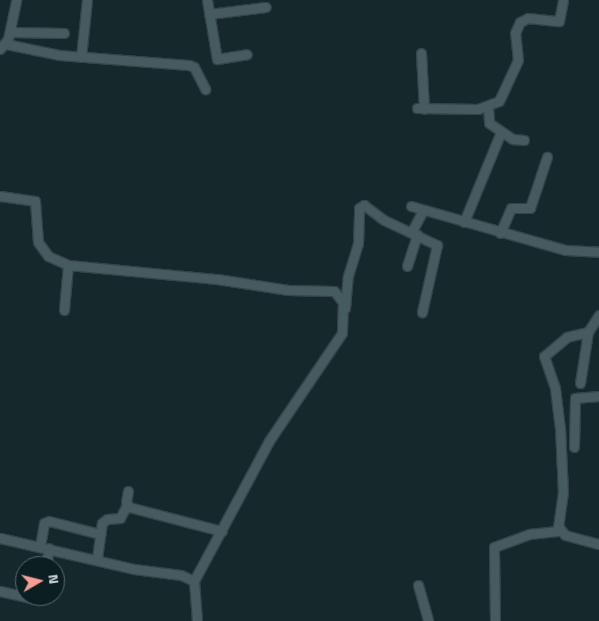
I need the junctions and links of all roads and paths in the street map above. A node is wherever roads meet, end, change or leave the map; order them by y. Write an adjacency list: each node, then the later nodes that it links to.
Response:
1 (16, 0): 7 (street)
2 (87, 0): 12 (street)
3 (207, 0): 6 (street)
4 (563, 0): 14 (street)
5 (266, 7): 6 (street)
6 (209, 14): 11 (street)
7 (10, 32): 8 (street); 9 (street)
8 (64, 34)
9 (3, 47): 12 (street)
10 (422, 53): 14 (street)
11 (247, 54)
12 (81, 57): 13 (street)
13 (205, 89)
14 (488, 107): 15 (street)
15 (501, 132): 16 (street); 21 (street)
16 (524, 140)
17 (547, 157): 23 (street)
18 (0, 196): 25 (street)
19 (411, 206): 20 (street)
20 (422, 211): 21 (street); 22 (street)
21 (464, 222): 23 (street)
22 (414, 231): 26 (street); 27 (street); 31 (street)
23 (500, 233): 24 (street)
24 (599, 252)
25 (68, 264): 28 (street); 30 (street)
26 (407, 266)
27 (347, 284): 28 (street); 29 (street)
28 (334, 291): 29 (street)
29 (345, 308): 39 (street)
30 (64, 310)
31 (422, 312)
32 (599, 315): 33 (street)
33 (588, 332): 34 (street); 40 (street)
34 (580, 383)
35 (599, 396): 36 (street)
36 (574, 447)
37 (128, 491): 38 (street)
38 (127, 506): 39 (street); 41 (street)
39 (222, 531): 47 (street)
40 (560, 532): 43 (street); 53 (street)
41 (100, 534): 44 (street); 46 (street)
42 (0, 538): 44 (street)
43 (599, 544)
44 (44, 547): 45 (street); 46 (street)
45 (45, 556)
46 (97, 558): 47 (street)
47 (194, 581): 51 (street)
48 (418, 586): 52 (street)
49 (0, 591): 50 (street)
50 (15, 595)
51 (197, 621)
52 (428, 621)
53 (495, 621)

